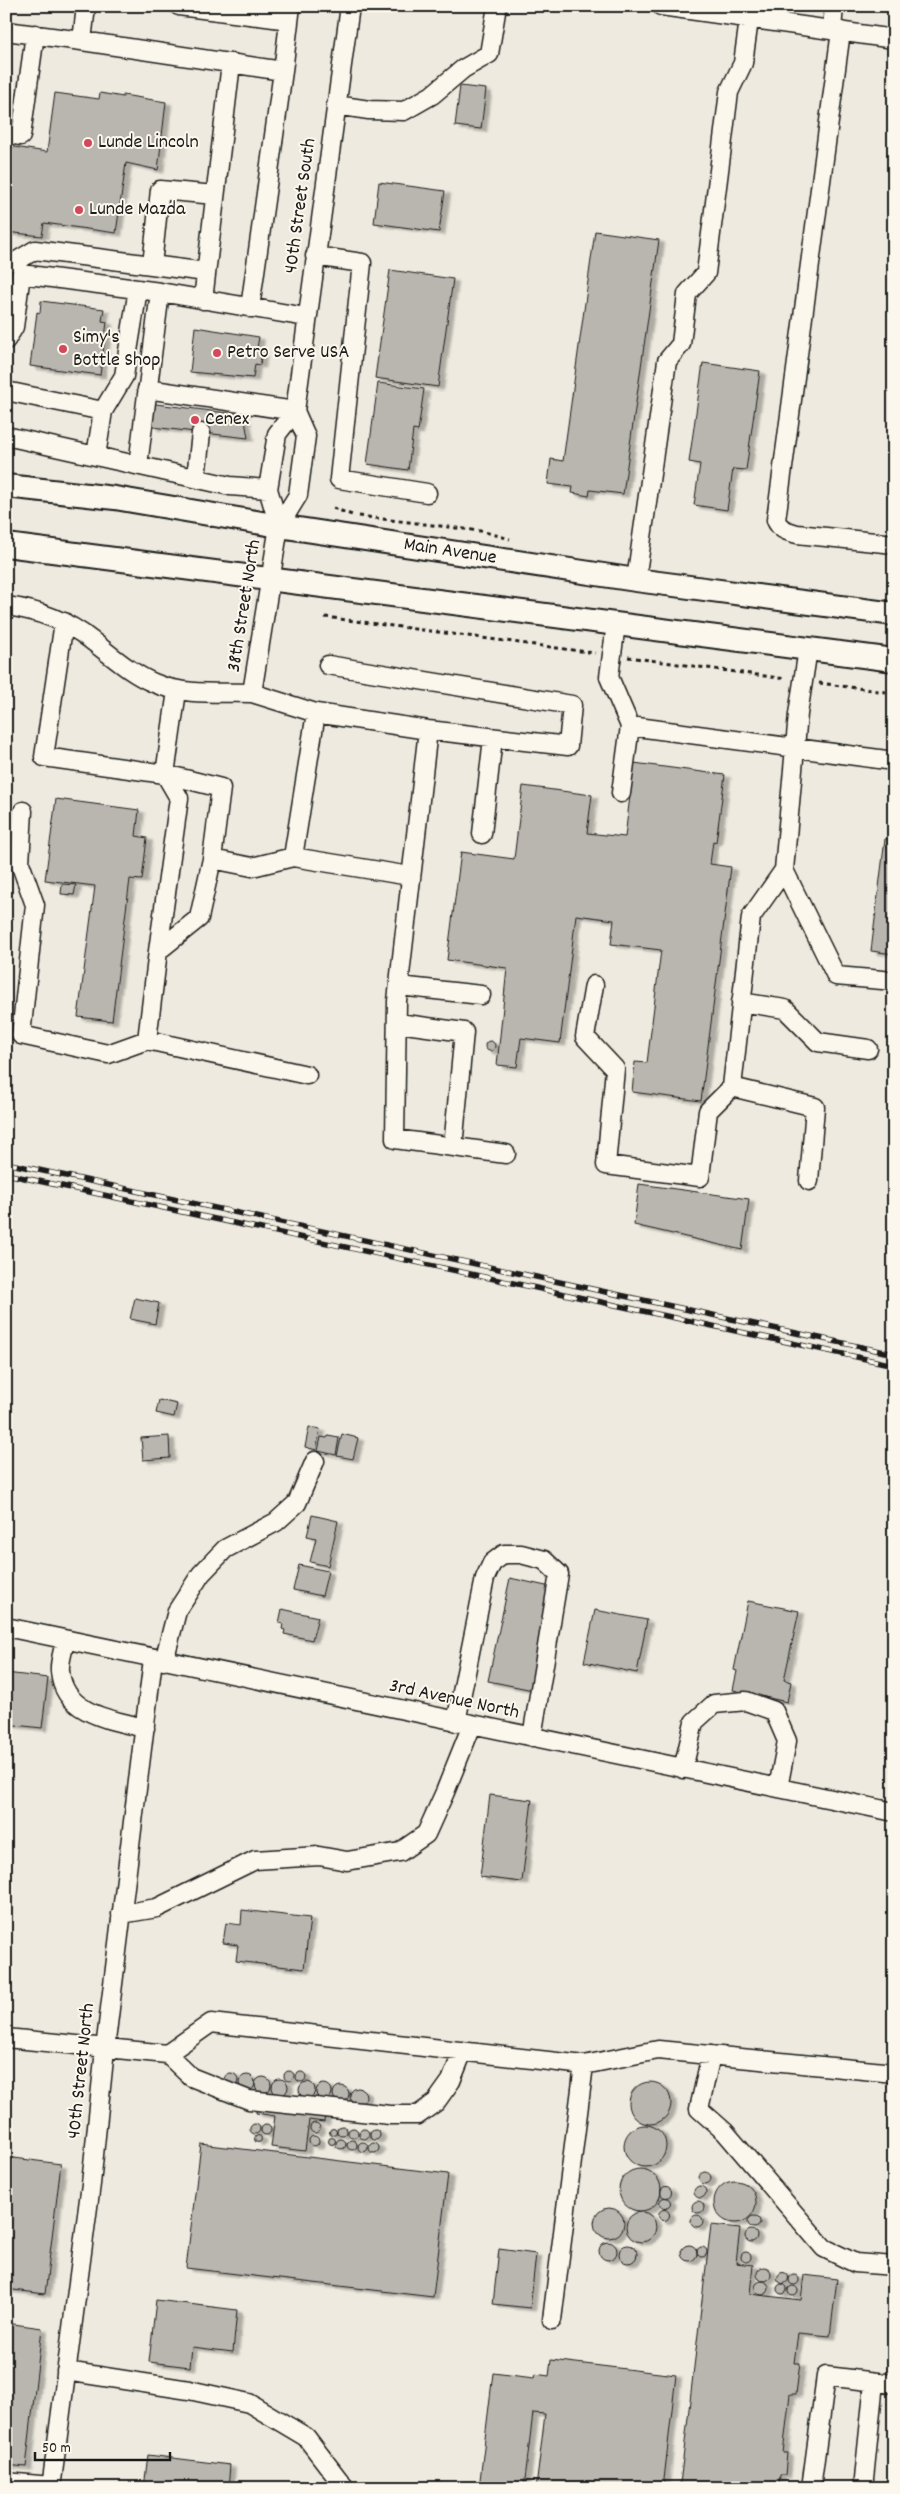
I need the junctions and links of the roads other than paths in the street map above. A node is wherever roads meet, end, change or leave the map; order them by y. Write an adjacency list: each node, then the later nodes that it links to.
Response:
1 (86, 6): 13 (street)
2 (179, 6): 7 (street)
3 (350, 6): 16 (street, 40th Street South)
4 (497, 6): 16 (street)
5 (661, 6): 8 (street)
6 (834, 6): 10 (street)
7 (290, 13): 15 (street)
8 (749, 20): 10 (street); 45 (street)
9 (6, 31): 11 (street)
10 (836, 31): 12 (street); 42 (street)
11 (35, 34): 13 (street); 17 (street)
12 (894, 39)
13 (82, 41): 14 (street)
14 (231, 63): 15 (street); 18 (street)
15 (283, 71): 26 (street)
16 (336, 105): 19 (street, 40th Street South)
17 (6, 134)
18 (215, 195): 20 (street); 22 (street)
19 (315, 256): 27 (street, 40th Street South); 40 (street)
20 (152, 265): 21 (street); 22 (street)
21 (14, 266): 23 (street); 28 (street)
22 (206, 272): 25 (street)
23 (138, 289): 24 (street); 31 (street)
24 (160, 292): 25 (street); 29 (street)
25 (202, 300): 26 (street)
26 (250, 308): 27 (street)
27 (306, 317): 32 (street, 40th Street South)
28 (6, 340)
29 (147, 389): 32 (street); 36 (street)
30 (6, 391): 31 (street)
31 (102, 411): 35 (street)
32 (295, 411): 39 (street); 41 (street)
33 (201, 432): 37 (street)
34 (6, 436): 35 (street)
35 (96, 456): 36 (street)
36 (138, 465): 37 (street)
37 (196, 478): 39 (street)
38 (6, 486): 41 (main road, Main Avenue)
39 (268, 489): 41 (street)
40 (427, 493)
41 (279, 526): 44 (street, 38th Street North); 45 (main road, Main Avenue)
42 (894, 544)
43 (6, 545): 44 (main road)
44 (269, 578): 49 (main road); 54 (street, 38th Street North)
45 (636, 580): 47 (main road, Main Avenue)
46 (6, 606): 48 (street, 38th Street North)
47 (894, 614)
48 (64, 622): 53 (street, 38th Street North); 61 (street)
49 (616, 624): 50 (main road); 56 (street)
50 (808, 649): 51 (main road); 59 (street)
51 (894, 660)
52 (328, 665): 58 (street)
53 (177, 691): 54 (street, 38th Street North); 61 (street)
54 (252, 693): 55 (street)
55 (316, 713): 57 (street); 65 (street)
56 (630, 726): 59 (street); 62 (street)
57 (428, 730): 58 (street); 68 (street)
58 (493, 738): 64 (street)
59 (795, 748): 60 (street); 67 (street)
60 (894, 761)
61 (165, 774): 66 (street); 69 (street)
62 (621, 793)
63 (23, 811): 76 (street)
64 (482, 834)
65 (293, 857): 66 (street); 68 (street)
66 (212, 859): 69 (street)
67 (784, 870): 70 (street); 74 (street)
68 (410, 876): 72 (street)
69 (158, 951): 76 (street)
70 (894, 981)
71 (594, 985): 79 (street)
72 (399, 986): 73 (street); 75 (street)
73 (481, 995)
74 (741, 1002): 77 (street); 79 (street)
75 (398, 1023): 80 (street); 80 (street)
76 (147, 1040): 78 (street)
77 (868, 1049)
78 (307, 1075)
79 (732, 1087): 82 (street)
80 (453, 1147): 81 (street)
81 (506, 1154)
82 (809, 1181)
83 (315, 1462): 86 (street, 40th Street North)
84 (6, 1628): 85 (street, 3rd Avenue North)
85 (65, 1640): 86 (street, 3rd Avenue North); 88 (street)
86 (159, 1660): 87 (street, 3rd Avenue North); 88 (street, 40th Street North)
87 (464, 1723): 89 (street, 3rd Avenue North); 89 (street); 93 (street)
88 (145, 1728): 93 (street, 40th Street North)
89 (532, 1737): 90 (street, 3rd Avenue North)
90 (683, 1769): 91 (street, 3rd Avenue North); 91 (street)
91 (778, 1788): 92 (street, 3rd Avenue North)
92 (894, 1812)
93 (122, 1914): 95 (street, 40th Street North)
94 (6, 2038): 95 (street)
95 (104, 2049): 97 (street); 103 (street, 40th Street North)
96 (464, 2051): 97 (street); 97 (street); 99 (street)
97 (167, 2054)
98 (711, 2055): 99 (street); 100 (street); 101 (street)
99 (584, 2065): 102 (street)
100 (894, 2073)
101 (894, 2266)
102 (552, 2320)
103 (66, 2371): 107 (street, 40th Street North); 108 (street)
104 (874, 2382): 105 (street); 109 (street); 110 (street)
105 (894, 2384)
106 (6, 2482): 107 (street)
107 (51, 2487)
108 (345, 2488)
109 (811, 2488)
110 (863, 2488)

